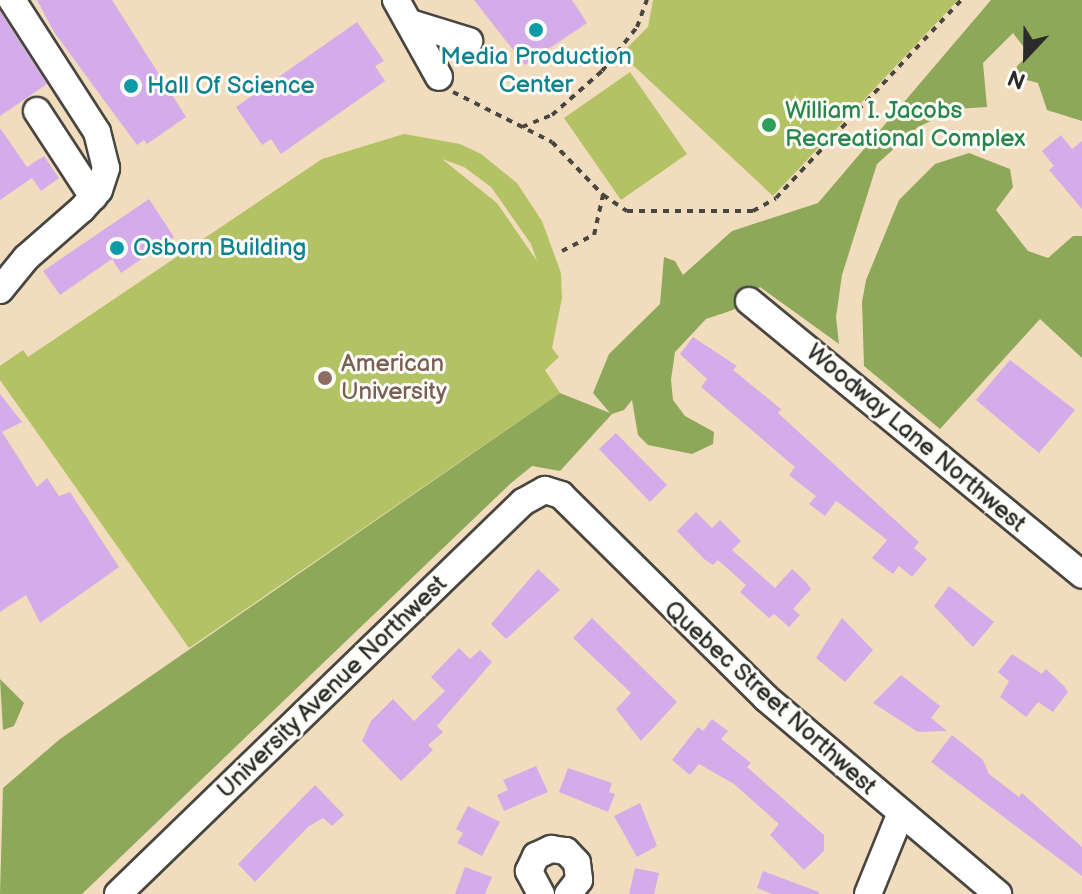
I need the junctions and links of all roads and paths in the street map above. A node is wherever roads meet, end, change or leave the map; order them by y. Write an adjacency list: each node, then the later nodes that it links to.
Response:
1 (12, 0): 11 (street)
2 (396, 0): 5 (street)
3 (647, 0): 9 (path)
4 (961, 0): 10 (path)
5 (410, 23): 6 (street); 7 (street)
6 (469, 41)
7 (439, 77): 9 (path)
8 (37, 111): 11 (street)
9 (522, 127): 10 (path)
10 (603, 195): 12 (path)
11 (93, 197): 13 (street)
12 (562, 251)
13 (0, 290)
14 (749, 301): 16 (street, Woodway Lane Northwest)
15 (552, 491): 17 (street, Quebec Street Northwest); 18 (street, University Avenue Northwest)
16 (1082, 575)
17 (900, 815): 21 (street); 22 (street, Quebec Street Northwest)
18 (118, 894)
19 (541, 894): 20 (street)
20 (568, 894)
21 (868, 894)
22 (998, 894)

